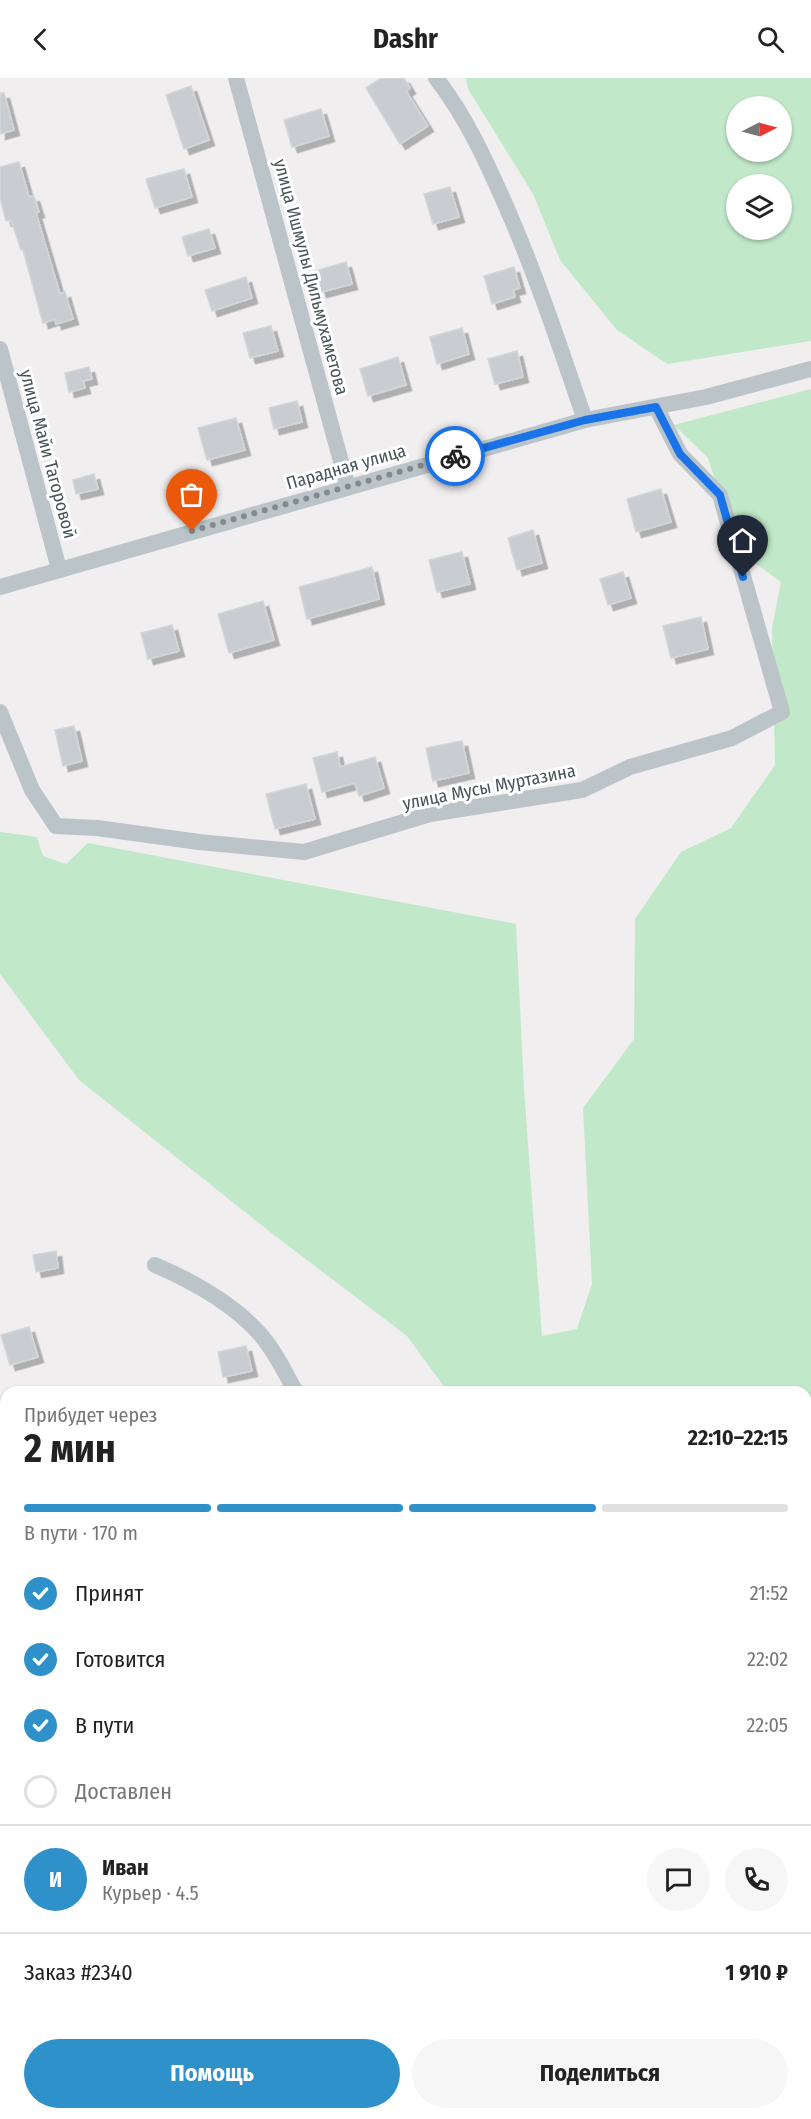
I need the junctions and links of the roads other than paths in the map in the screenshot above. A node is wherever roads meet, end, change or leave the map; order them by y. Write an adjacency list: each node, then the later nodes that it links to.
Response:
1 (236, 78): 7 (street, улица Ишмулы Дильмухаметова)
2 (436, 78): 6 (street)
3 (0, 349): 8 (street, улица Майи Тагоровой)
4 (811, 369): 5 (street, Парадная улица)
5 (656, 407): 6 (street, Парадная улица); 10 (street, улица Мусы Муртазина)
6 (585, 420): 7 (street, Парадная улица)
7 (348, 487): 8 (street, Парадная улица)
8 (59, 569): 9 (street, Парадная улица)
9 (0, 587)
10 (0, 712)
11 (155, 1265): 12 (street)
12 (292, 1386)

